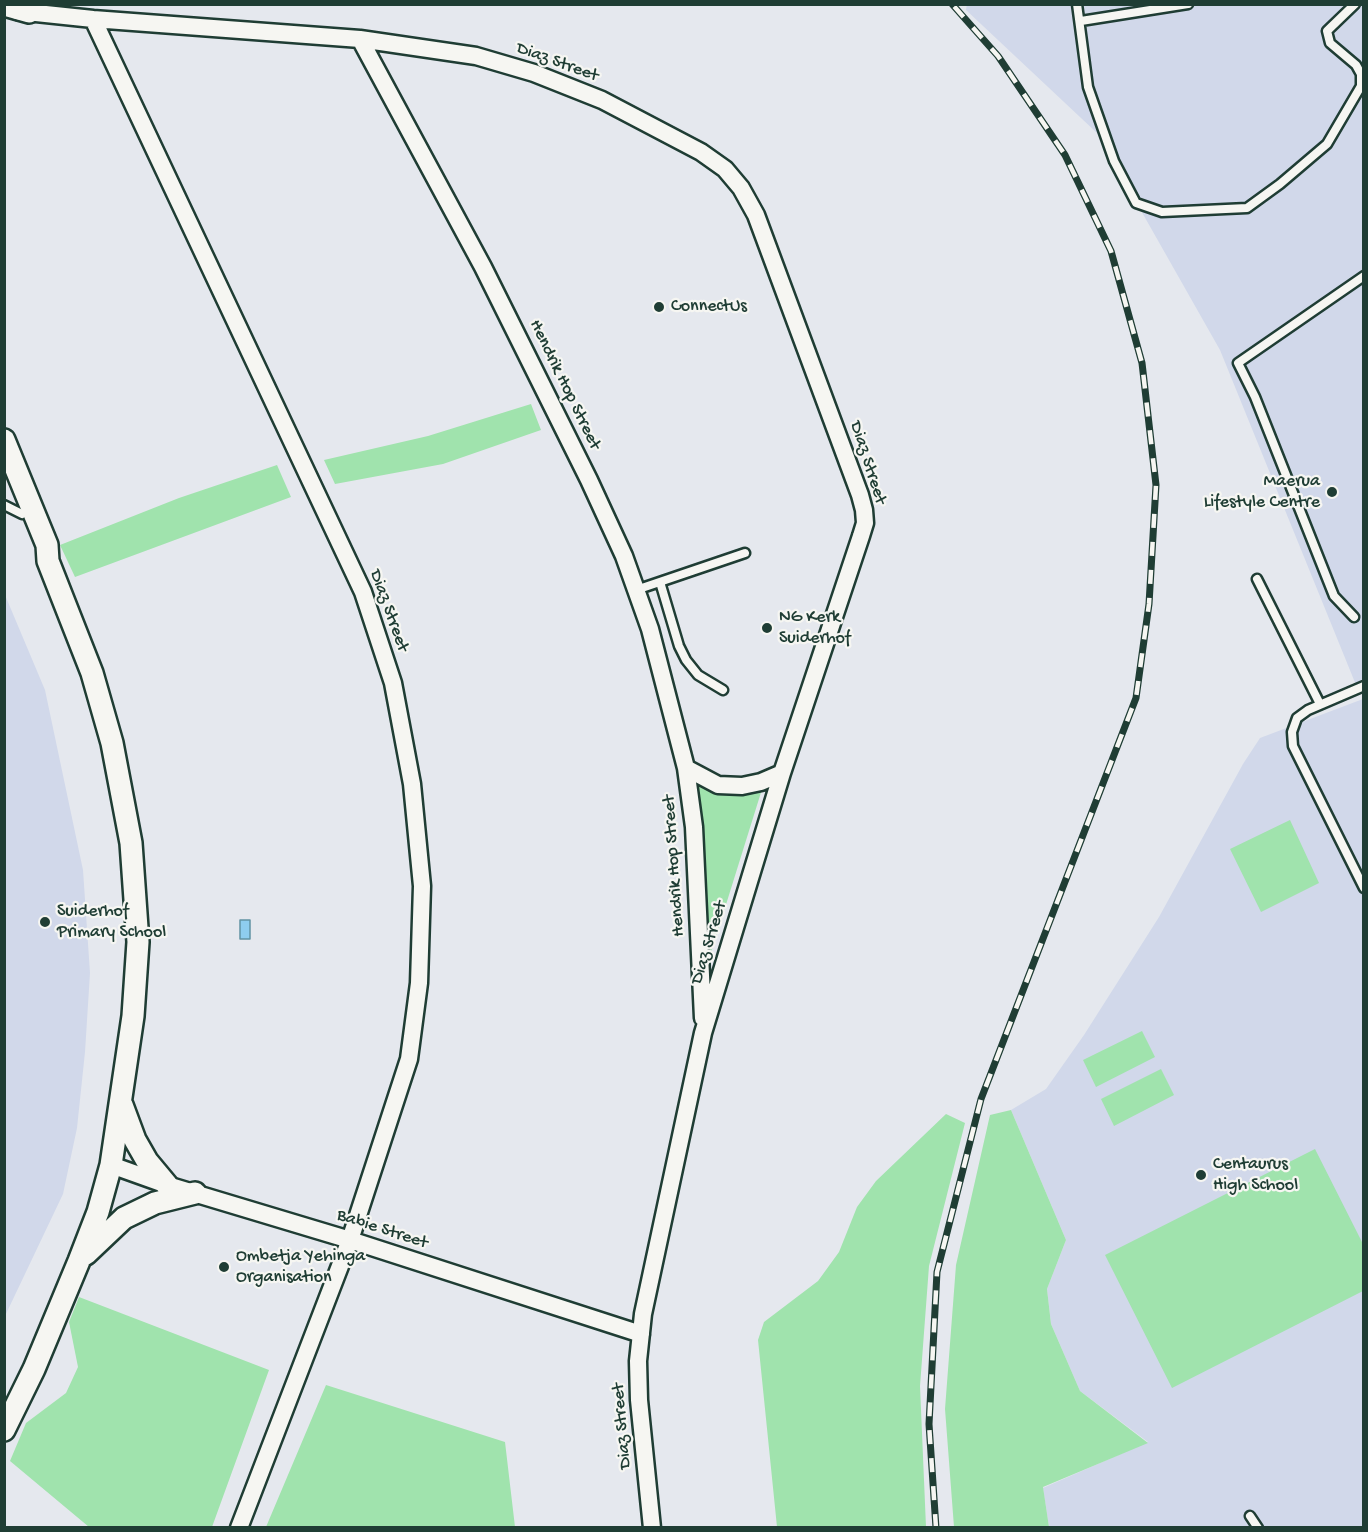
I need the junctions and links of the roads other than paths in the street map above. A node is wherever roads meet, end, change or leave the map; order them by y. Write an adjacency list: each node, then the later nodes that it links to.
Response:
1 (1077, 4): 8 (lane)
2 (1188, 4): 8 (lane)
3 (1355, 4): 8 (lane)
4 (4, 5): 6 (street)
5 (4, 10): 6 (street, Diaz Street)
6 (29, 12): 7 (street, Diaz Street)
7 (93, 19): 9 (street, Diaz Street); 31 (street, Diaz Street)
8 (1081, 21)
9 (360, 39): 18 (street, Hendrik Hop Street); 24 (street, Diaz Street)
10 (1364, 276): 19 (lane)
11 (4, 440): 15 (street)
12 (4, 470): 13 (street)
13 (13, 509): 15 (street)
14 (745, 552): 17 (lane)
15 (48, 561): 27 (street)
16 (1257, 579): 22 (lane)
17 (660, 582): 18 (lane); 21 (lane)
18 (636, 590): 23 (street, Hendrik Hop Street)
19 (1354, 616)
20 (1364, 686): 22 (lane)
21 (723, 690)
22 (1320, 704): 25 (lane)
23 (686, 768): 24 (street, Hendrik Hop Street); 26 (street, Hendrik Hop Street)
24 (782, 773): 26 (street, Diaz Street)
25 (1364, 888)
26 (703, 1033): 33 (street, Diaz Street)
27 (121, 1102): 28 (street); 29 (street)
28 (111, 1165): 29 (street, Babie Street); 32 (street)
29 (167, 1185): 30 (street, Babie Street)
30 (195, 1193): 31 (street, Babie Street); 32 (street)
31 (350, 1240): 33 (street, Babie Street); 36 (street, Diaz Street)
32 (79, 1261): 34 (street)
33 (641, 1334): 37 (street, Diaz Street)
34 (4, 1430)
35 (1250, 1516): 38 (lane)
36 (239, 1527)
37 (652, 1527)
38 (1258, 1527)

